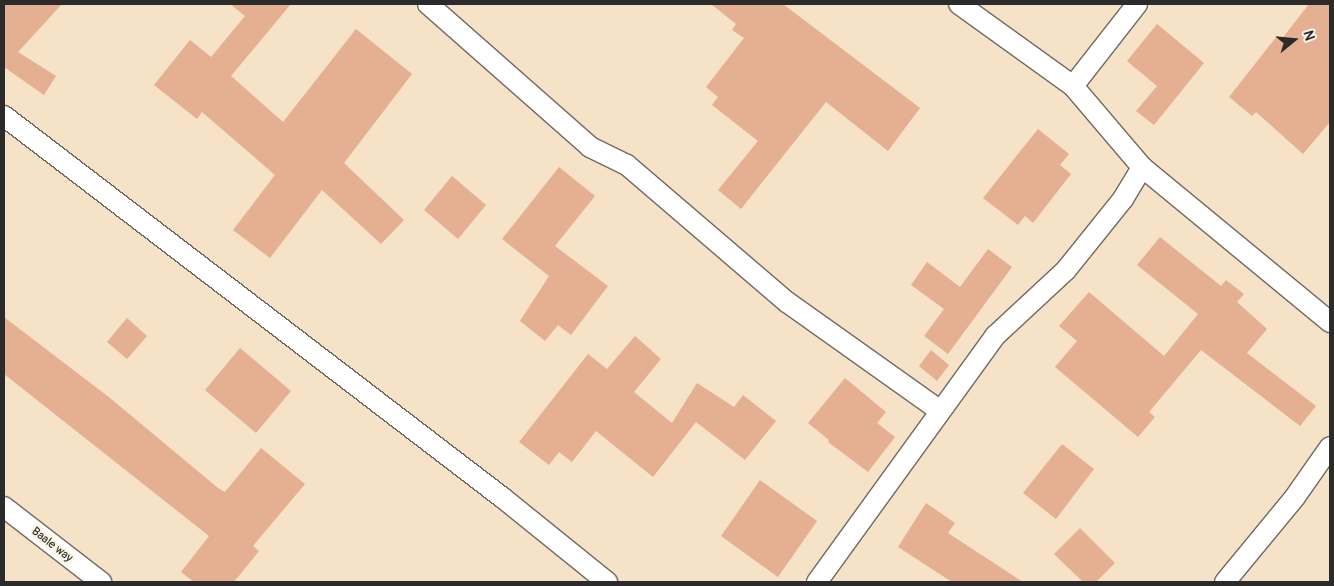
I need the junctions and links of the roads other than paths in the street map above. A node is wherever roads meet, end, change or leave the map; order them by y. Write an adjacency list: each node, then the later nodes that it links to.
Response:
1 (428, 4): 8 (street)
2 (959, 4): 4 (street)
3 (1137, 4): 4 (street)
4 (1073, 86): 6 (street)
5 (4, 116): 12 (street)
6 (1142, 167): 7 (street); 8 (street)
7 (1330, 322)
8 (939, 410): 13 (street)
9 (1330, 447): 14 (street)
10 (4, 507): 11 (street, Baale way)
11 (101, 582)
12 (606, 582)
13 (817, 582)
14 (1225, 582)

